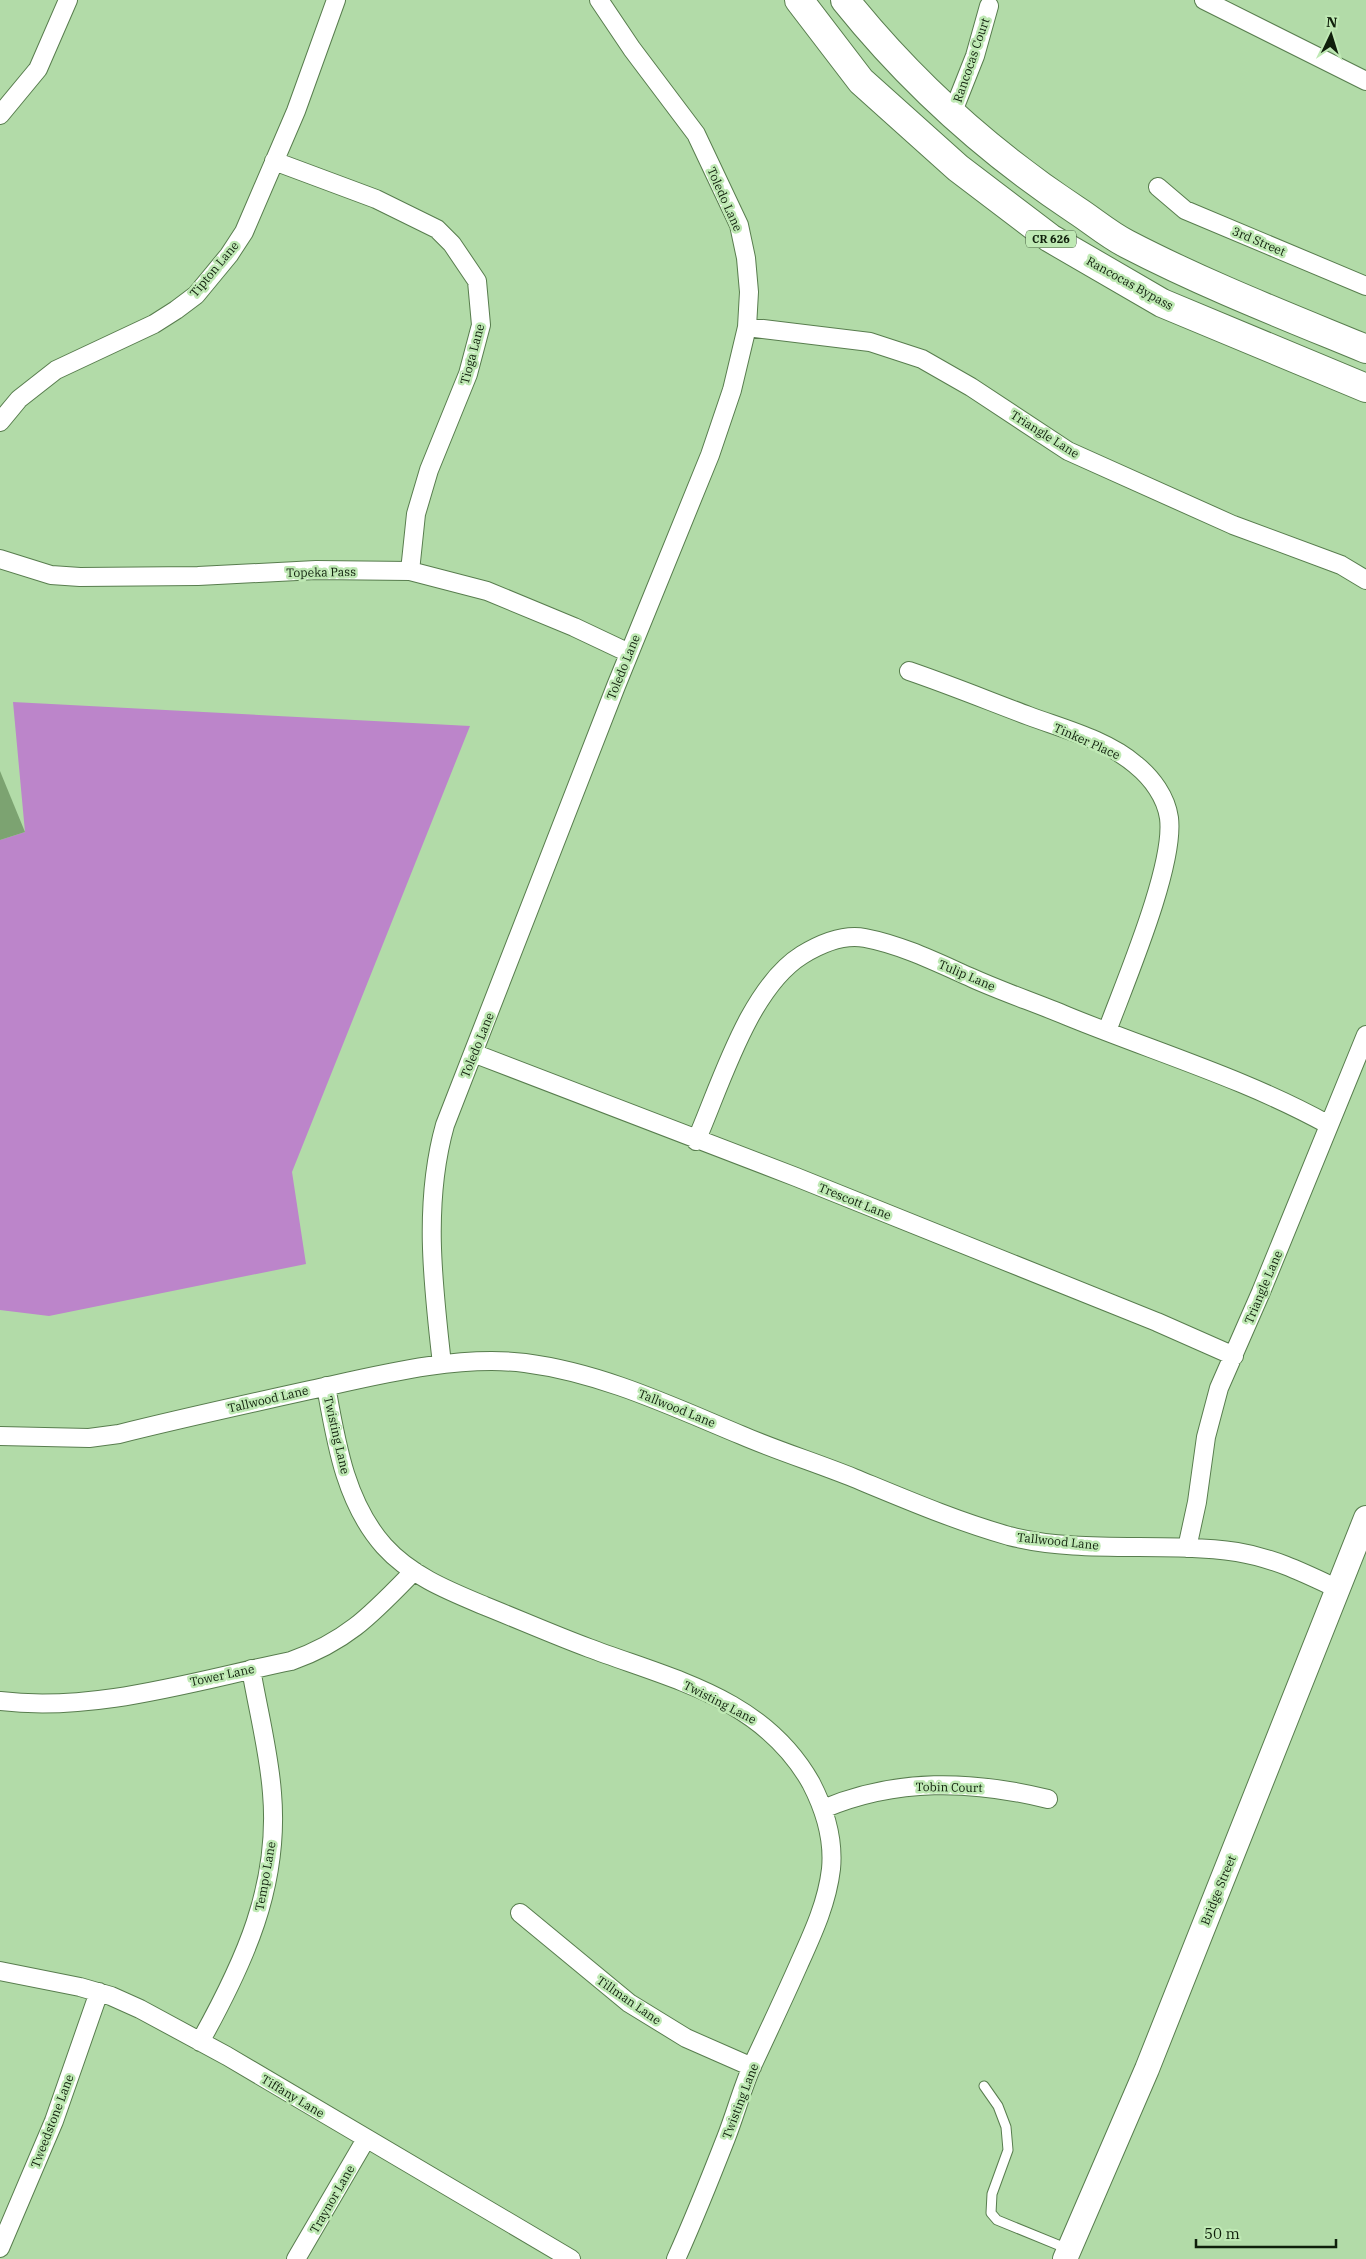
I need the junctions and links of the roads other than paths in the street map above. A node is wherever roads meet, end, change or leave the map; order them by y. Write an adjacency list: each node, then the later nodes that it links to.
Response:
1 (68, 0): 10 (street)
2 (336, 0): 11 (street, Tipton Lane)
3 (599, 0): 14 (street, Toledo Lane)
4 (799, 0): 16 (main road, Rancocas Bypass / CR 626)
5 (844, 0): 9 (main road, CR 626)
6 (1204, 0): 8 (street)
7 (989, 6): 9 (street, Rancocas Court)
8 (1366, 81)
9 (952, 114): 15 (main road, CR 626)
10 (0, 115)
11 (274, 161): 17 (street, Tipton Lane); 19 (street, Tioga Lane)
12 (1158, 186): 13 (street, 3rd Street)
13 (1366, 286)
14 (747, 327): 20 (street, Triangle Lane); 21 (street, Toledo Lane)
15 (1366, 349)
16 (1366, 388)
17 (0, 422)
18 (0, 559): 19 (street, Topeka Pass)
19 (410, 571): 21 (street, Topeka Pass)
20 (1366, 580)
21 (629, 653): 25 (street, Toledo Lane)
22 (909, 672): 23 (street, Tinker Place)
23 (1106, 1031): 26 (street, Tulip Lane); 27 (street, Tulip Lane)
24 (1366, 1035): 26 (street, Triangle Lane)
25 (473, 1053): 27 (street, Trescott Lane); 29 (street, Toledo Lane)
26 (1329, 1125): 28 (street, Triangle Lane)
27 (696, 1140): 28 (street, Trescott Lane)
28 (1234, 1356): 33 (street, Triangle Lane)
29 (442, 1364): 30 (street, Tallwood Lane); 33 (street, Tallwood Lane)
30 (326, 1386): 31 (street, Tallwood Lane); 34 (street, Twisting Lane)
31 (0, 1436)
32 (1366, 1518): 35 (main road, Bridge Street)
33 (1187, 1548): 35 (street, Tallwood Lane)
34 (414, 1571): 36 (street, Tower Lane); 39 (street, Twisting Lane)
35 (1338, 1589): 48 (main road, Bridge Street)
36 (251, 1669): 37 (street, Tower Lane); 43 (street, Tempo Lane)
37 (0, 1701)
38 (1048, 1799): 39 (street, Tobin Court)
39 (823, 1809): 44 (street, Twisting Lane)
40 (520, 1912): 44 (street, Tillman Lane)
41 (0, 1971): 42 (street, Tiffany Lane)
42 (98, 1992): 43 (street, Tiffany Lane); 47 (street, Tweedstone Lane)
43 (200, 2042): 46 (street, Tiffany Lane)
44 (752, 2067): 51 (street, Twisting Lane)
45 (984, 2086): 48 (lane)
46 (366, 2139): 49 (street, Traynor Lane); 50 (street, Tiffany Lane)
47 (0, 2248)
48 (1067, 2254)
49 (296, 2259)
50 (571, 2259)
51 (676, 2259)

